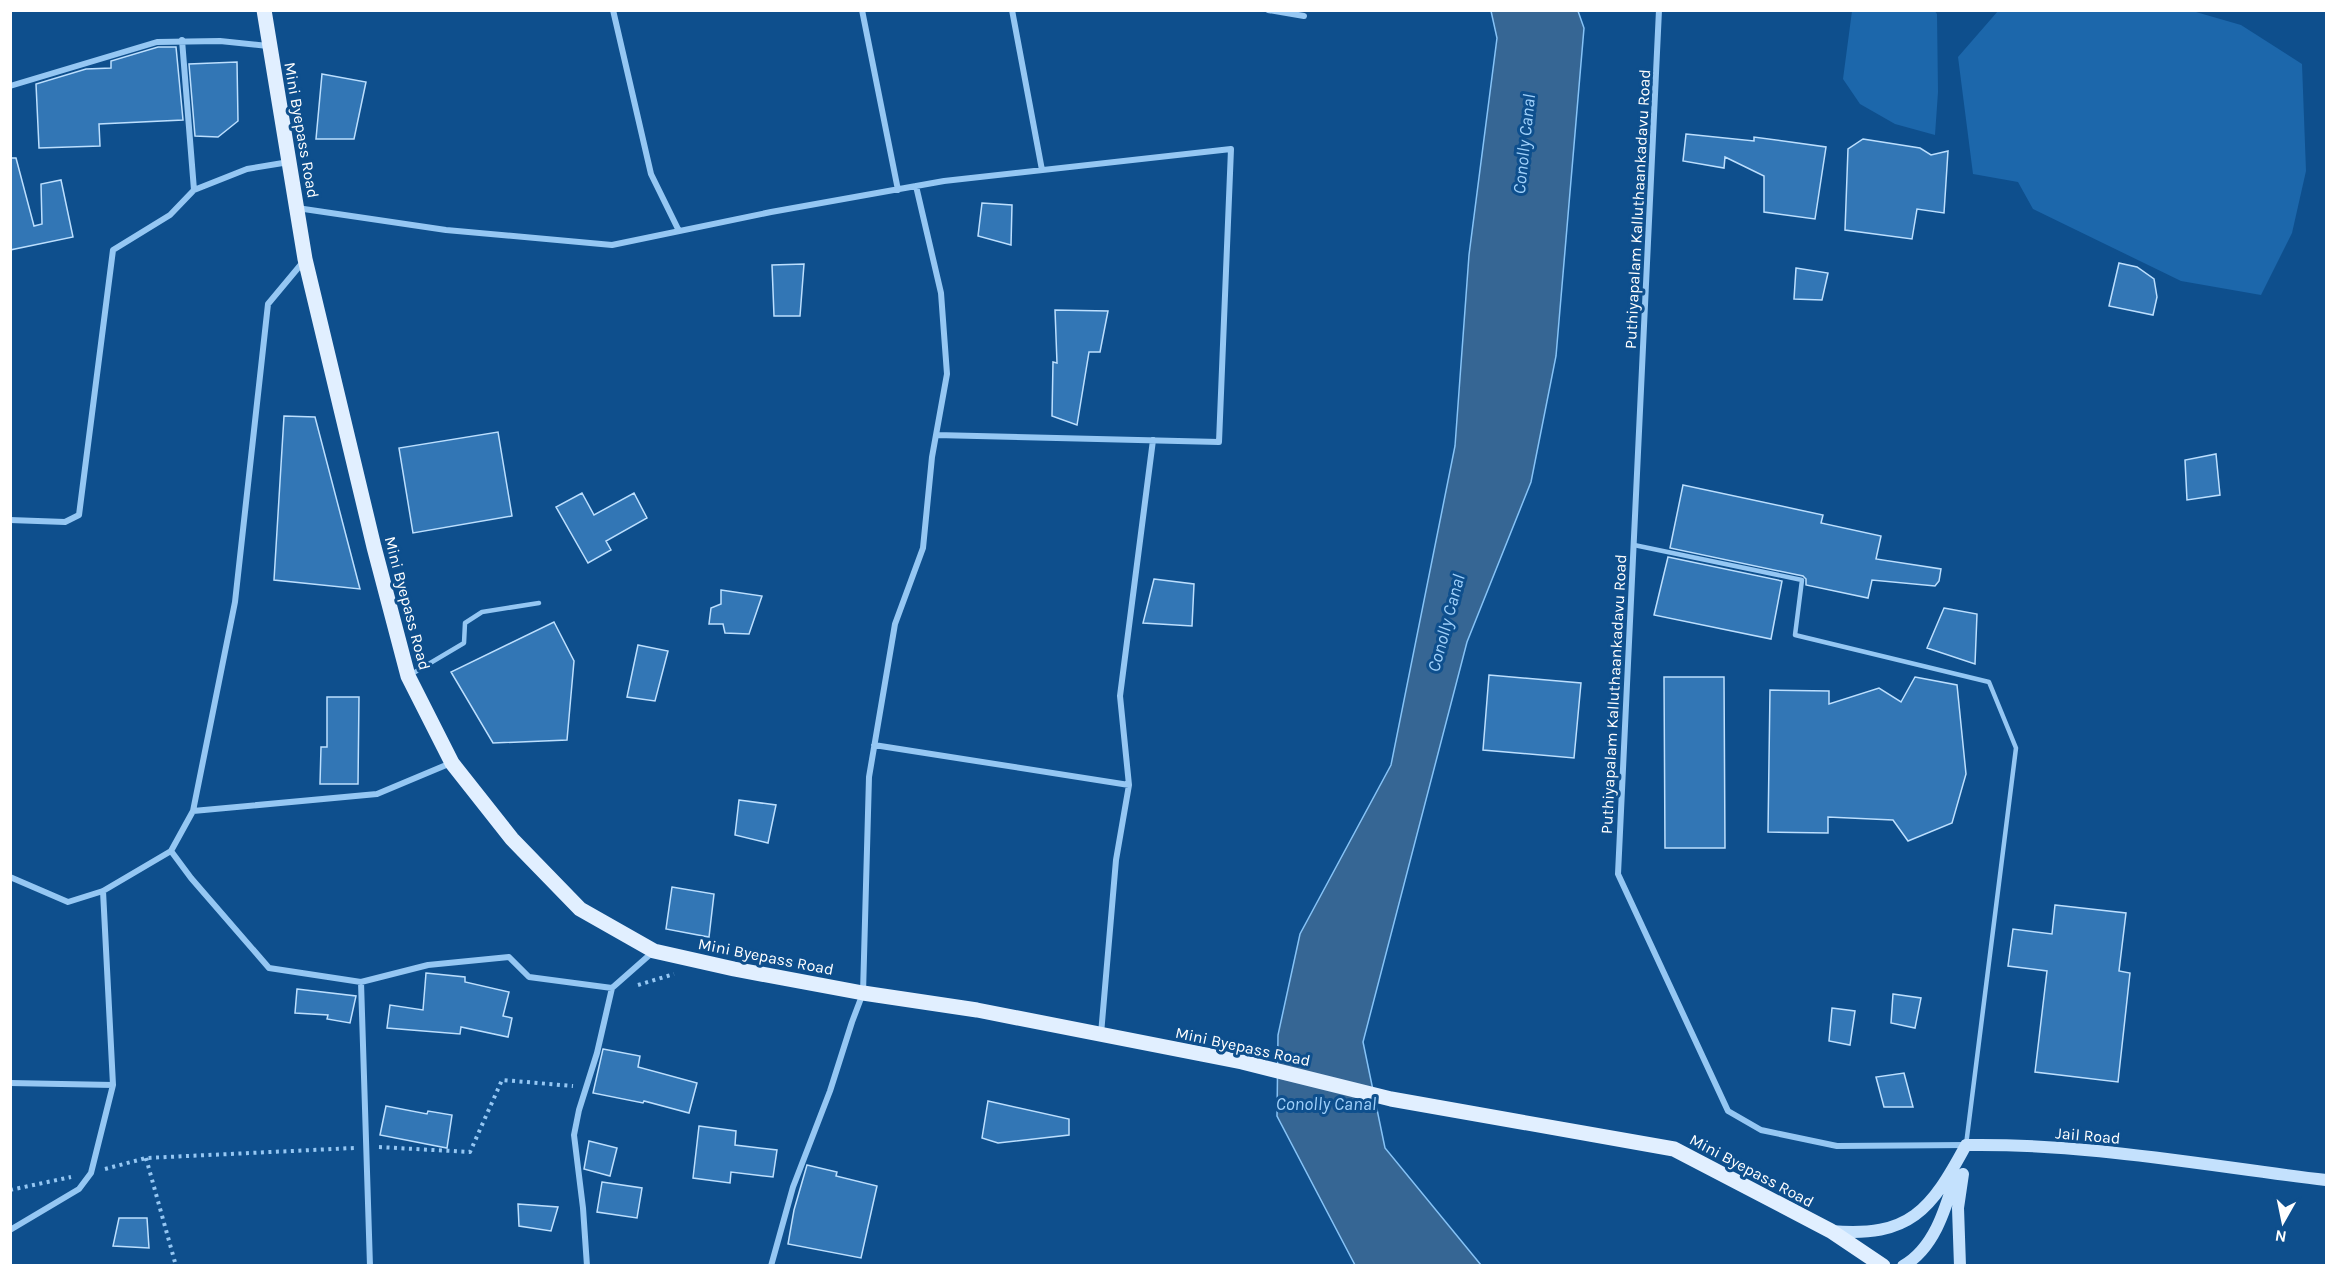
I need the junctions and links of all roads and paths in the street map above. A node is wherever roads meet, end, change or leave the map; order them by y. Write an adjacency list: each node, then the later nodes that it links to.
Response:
1 (264, 10): 9 (main road, Mini Byepass Road)
2 (613, 10): 17 (street)
3 (862, 10): 15 (street)
4 (1012, 10): 12 (street)
5 (1268, 10): 7 (street)
6 (1659, 10): 22 (street, Puthiyapalam Kalluthaankadavu Road)
7 (1304, 16)
8 (182, 40): 9 (street); 10 (street); 14 (street)
9 (269, 46): 11 (main road, Mini Byepass Road)
10 (10, 86)
11 (290, 162): 14 (street); 16 (main road, Mini Byepass Road)
12 (1042, 170): 13 (street); 20 (street)
13 (916, 186): 15 (street); 19 (street)
14 (194, 190): 21 (street)
15 (897, 190): 17 (street)
16 (297, 208): 17 (street); 18 (main road, Mini Byepass Road)
17 (679, 231)
18 (305, 259): 24 (main road, Mini Byepass Road); 28 (street)
19 (936, 435): 20 (street); 25 (street)
20 (1153, 440): 27 (street)
21 (10, 520)
22 (1634, 544): 42 (street, Puthiyapalam Kalluthaankadavu Road); 42 (lane)
23 (539, 603): 24 (lane)
24 (408, 676): 26 (main road, Mini Byepass Road)
25 (874, 745): 27 (street); 37 (street)
26 (452, 763): 28 (street); 32 (main road, Mini Byepass Road)
27 (1129, 785): 38 (street)
28 (193, 811): 29 (street)
29 (171, 851): 31 (street); 34 (street)
30 (10, 877): 31 (street)
31 (103, 891): 40 (street)
32 (654, 951): 36 (street); 37 (main road, Mini Byepass Road)
33 (678, 974): 35 (path)
34 (361, 982): 36 (street); 43 (street)
35 (630, 987)
36 (612, 988): 52 (street)
37 (863, 993): 38 (main road, Mini Byepass Road); 53 (street)
38 (1101, 1034): 49 (main road, Mini Byepass Road)
39 (10, 1083): 40 (street)
40 (113, 1085): 45 (street)
41 (582, 1087): 43 (path)
42 (1966, 1145): 46 (street, Jail Road); 49 (street); 55 (street); 56 (street)
43 (366, 1147): 44 (path); 51 (street)
44 (146, 1158): 45 (path); 50 (path)
45 (92, 1173): 47 (path); 48 (street)
46 (2326, 1180)
47 (10, 1190)
48 (10, 1230)
49 (1831, 1231): 54 (main road, Mini Byepass Road)
50 (176, 1266)
51 (370, 1266)
52 (587, 1266)
53 (771, 1266)
54 (1883, 1266)
55 (1903, 1266)
56 (1960, 1266)

